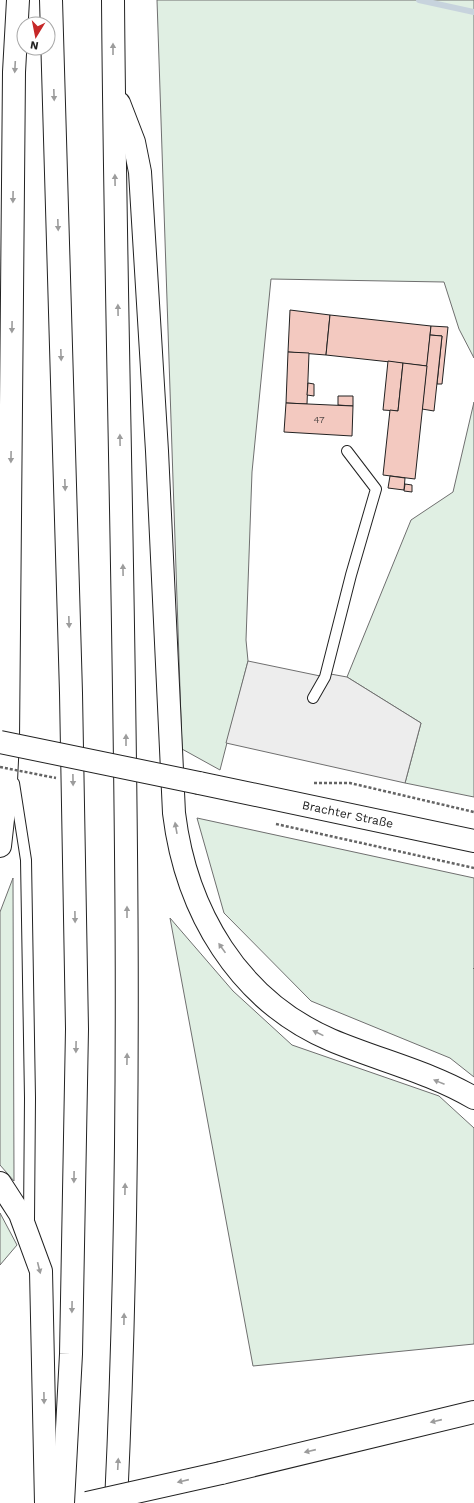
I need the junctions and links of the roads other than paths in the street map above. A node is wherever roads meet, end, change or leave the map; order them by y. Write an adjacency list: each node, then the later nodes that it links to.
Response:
1 (18, 0): 7 (main road, one-way to 7)
2 (51, 0): 15 (main road, one-way to 15)
3 (113, 0): 4 (main road, one-way to 3)
4 (114, 88): 10 (main road, one-way to 4); 17 (main road, one-way to 4)
5 (347, 450): 6 (lane)
6 (313, 698)
7 (4, 741): 8 (main road, Brachter Straße, bridge); 9 (main road); 12 (lane)
8 (474, 841)
9 (0, 846)
10 (474, 1098)
11 (0, 1183): 12 (main road)
12 (29, 1238): 14 (main road, one-way to 14)
13 (474, 1412): 16 (main road, one-way to 16, bridge)
14 (46, 1503)
15 (63, 1503)
16 (87, 1503)
17 (116, 1503)

